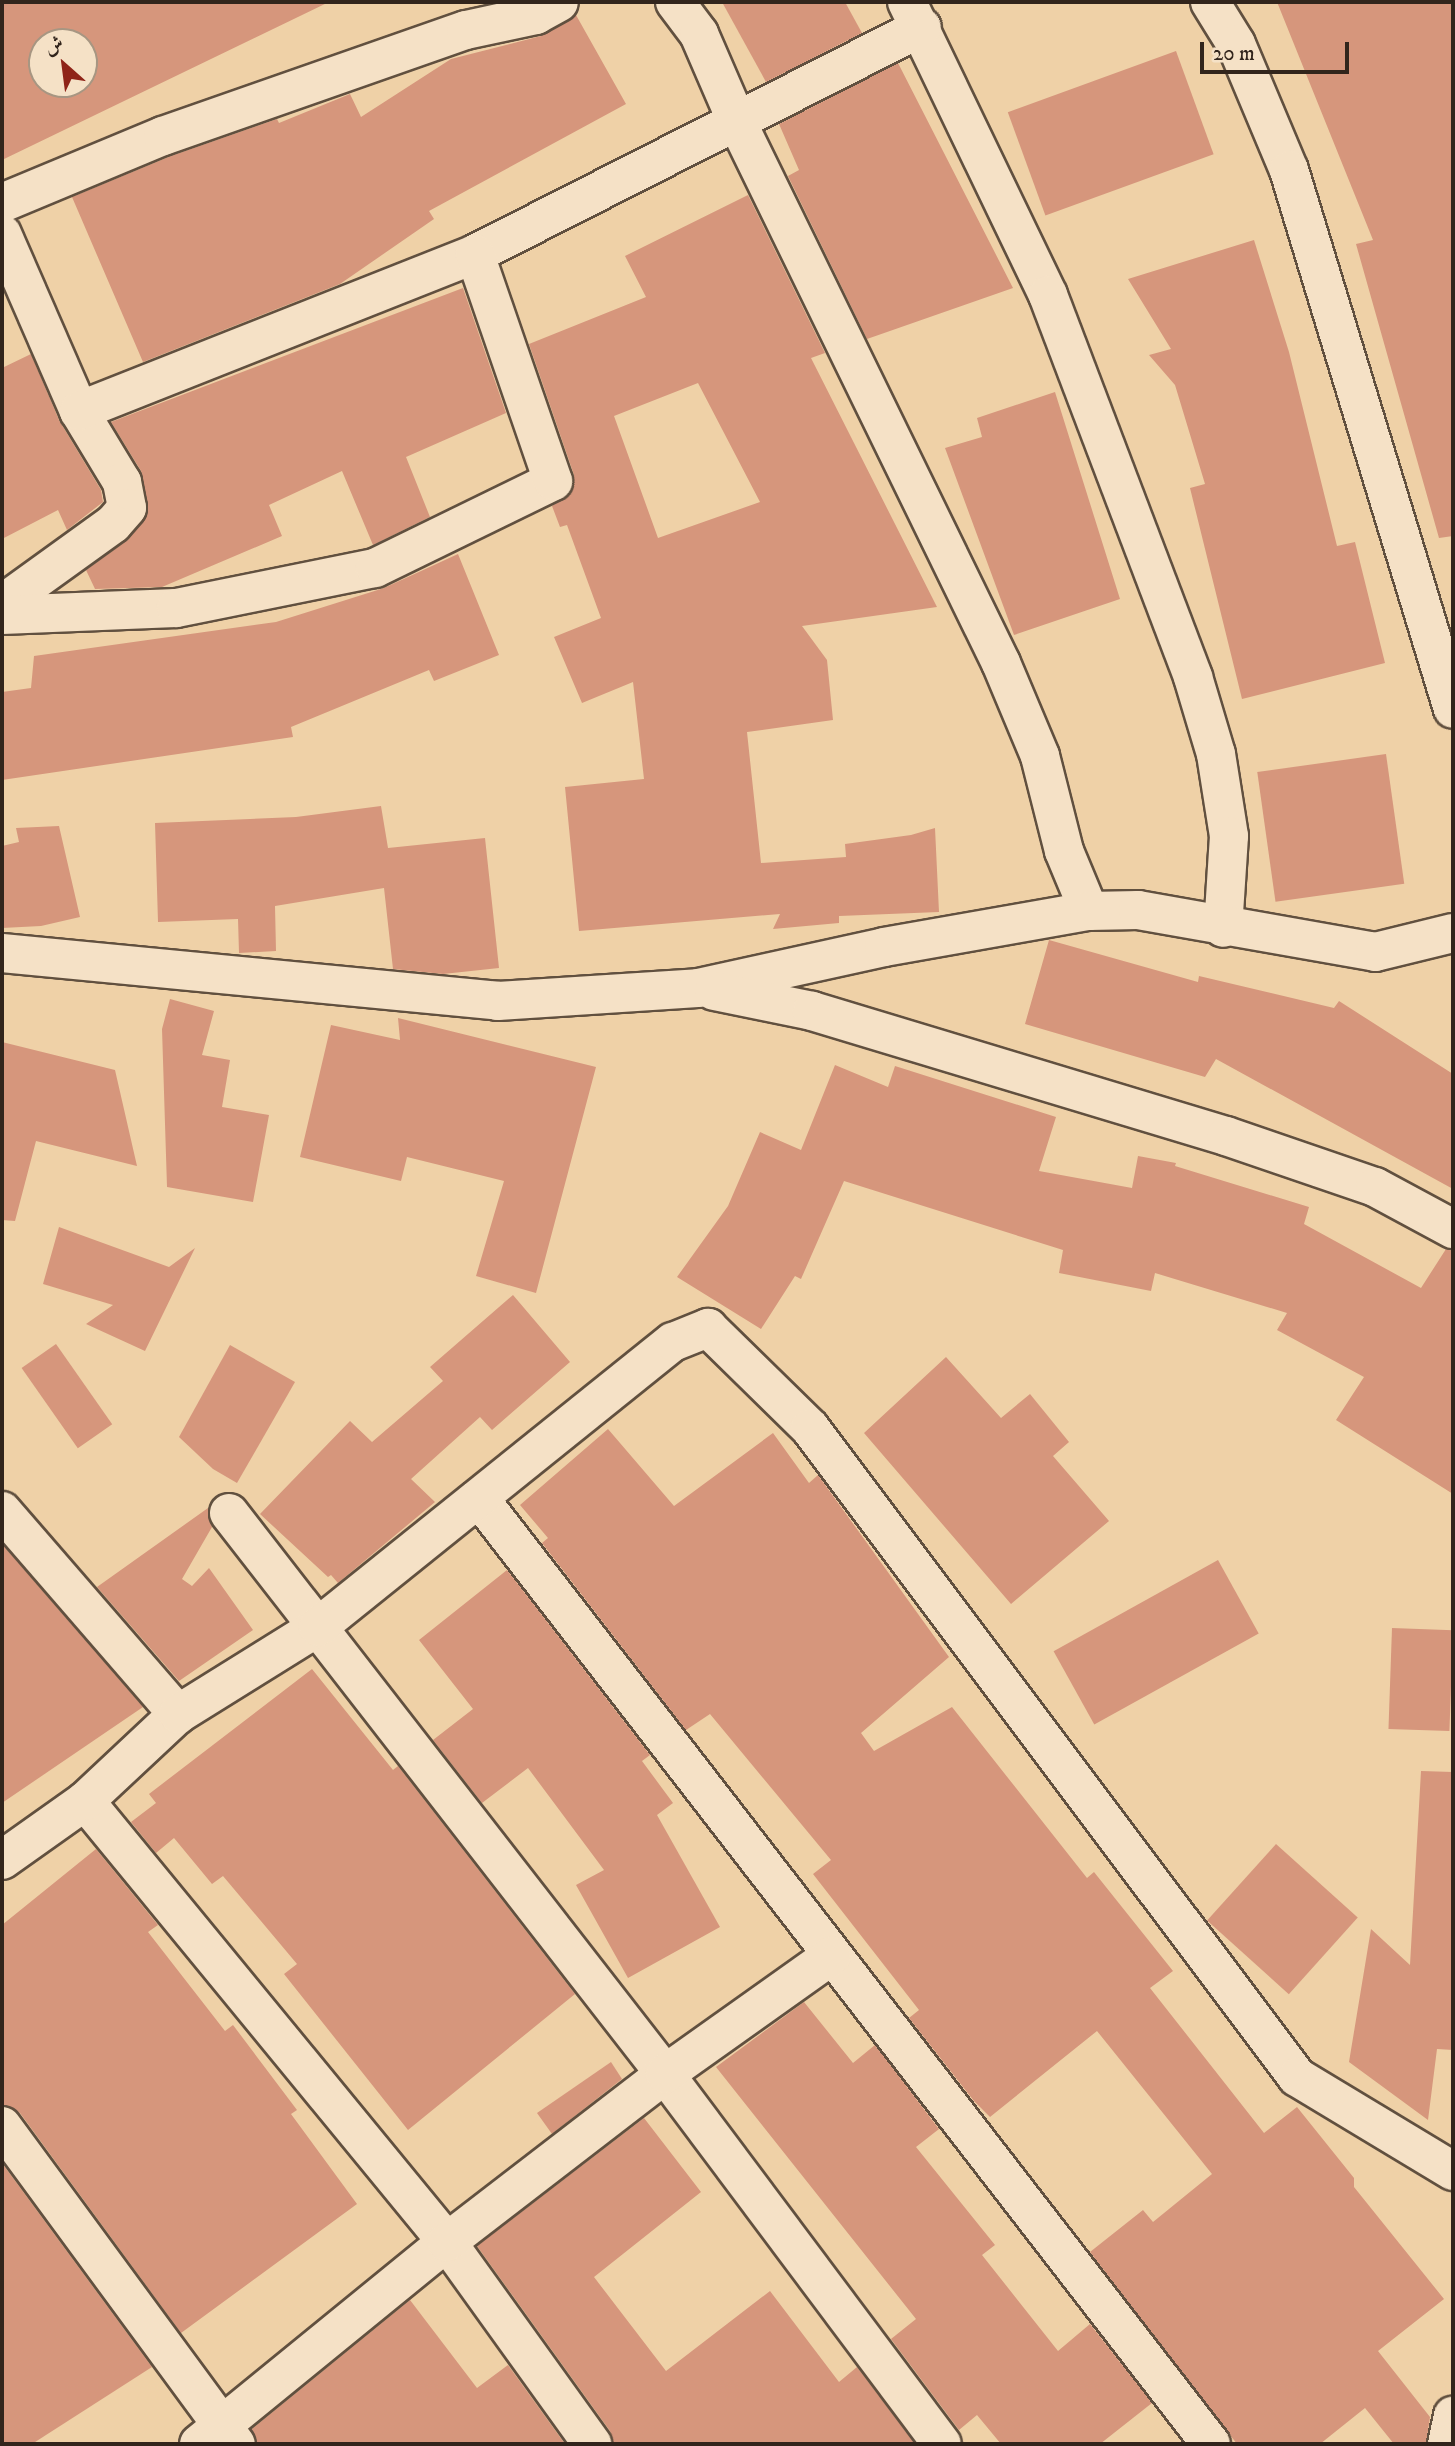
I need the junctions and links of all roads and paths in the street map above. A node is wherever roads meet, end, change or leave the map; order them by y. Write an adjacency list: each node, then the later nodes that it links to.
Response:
1 (559, 2): 6 (street)
2 (675, 2): 5 (street)
3 (1210, 2): 12 (street)
4 (915, 15): 5 (street); 14 (street)
5 (737, 122): 8 (street); 13 (street)
6 (2, 203)
7 (2, 234): 9 (street)
8 (475, 254): 9 (street); 11 (street)
9 (79, 411): 10 (street)
10 (2, 604)
11 (2, 614)
12 (1453, 709)
13 (1089, 911): 14 (street); 17 (street)
14 (1223, 928): 15 (street)
15 (1453, 933)
16 (2, 953): 17 (street)
17 (698, 988): 18 (street)
18 (1453, 1229)
19 (479, 1498): 22 (street); 26 (street); 29 (street)
20 (2, 1511): 23 (street)
21 (229, 1513): 22 (street)
22 (318, 1627): 23 (street); 27 (street)
23 (178, 1714): 24 (street)
24 (85, 1801): 25 (street); 30 (street)
25 (2, 1860)
26 (831, 1956): 27 (street); 35 (street)
27 (665, 2074): 30 (street); 34 (street)
28 (2, 2126): 32 (street)
29 (1453, 2171)
30 (447, 2242): 32 (street); 33 (street)
31 (1453, 2416): 36 (street)
32 (219, 2438)
33 (592, 2444)
34 (942, 2444)
35 (1210, 2444)
36 (1447, 2444)

